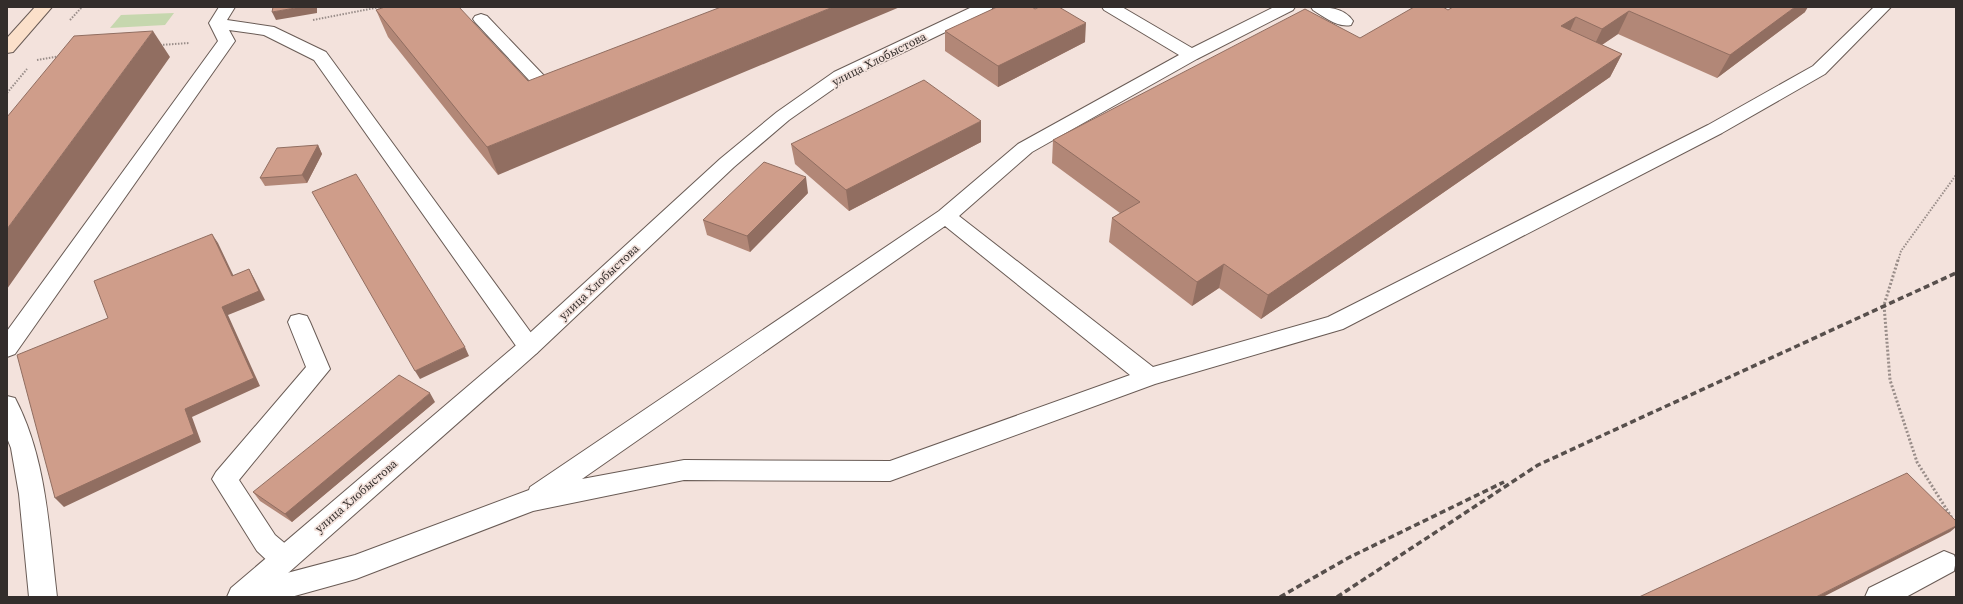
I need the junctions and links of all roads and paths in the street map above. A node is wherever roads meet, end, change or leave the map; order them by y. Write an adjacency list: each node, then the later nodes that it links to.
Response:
1 (44, 7): 10 (street)
2 (984, 7): 16 (street, улица Хлобыстова)
3 (1110, 7): 11 (street)
4 (1288, 7): 11 (street)
5 (1319, 7): 9 (street)
6 (1883, 7): 18 (street)
7 (222, 15): 16 (street); 17 (street)
8 (481, 19): 12 (street)
9 (1345, 21)
10 (7, 48)
11 (1191, 55): 14 (street)
12 (578, 78)
13 (1956, 175): 22 (path)
14 (946, 216): 18 (street); 21 (street)
15 (299, 322): 23 (street)
16 (529, 347): 23 (street, улица Хлобыстова)
17 (7, 348)
18 (1150, 377): 21 (street)
19 (7, 405): 20 (street)
20 (15, 449): 25 (street)
21 (531, 500): 27 (street)
22 (1956, 524)
23 (284, 559): 26 (street, улица Хлобыстова)
24 (1944, 563): 28 (street)
25 (43, 597)
26 (240, 597)
27 (245, 597)
28 (1879, 597)

